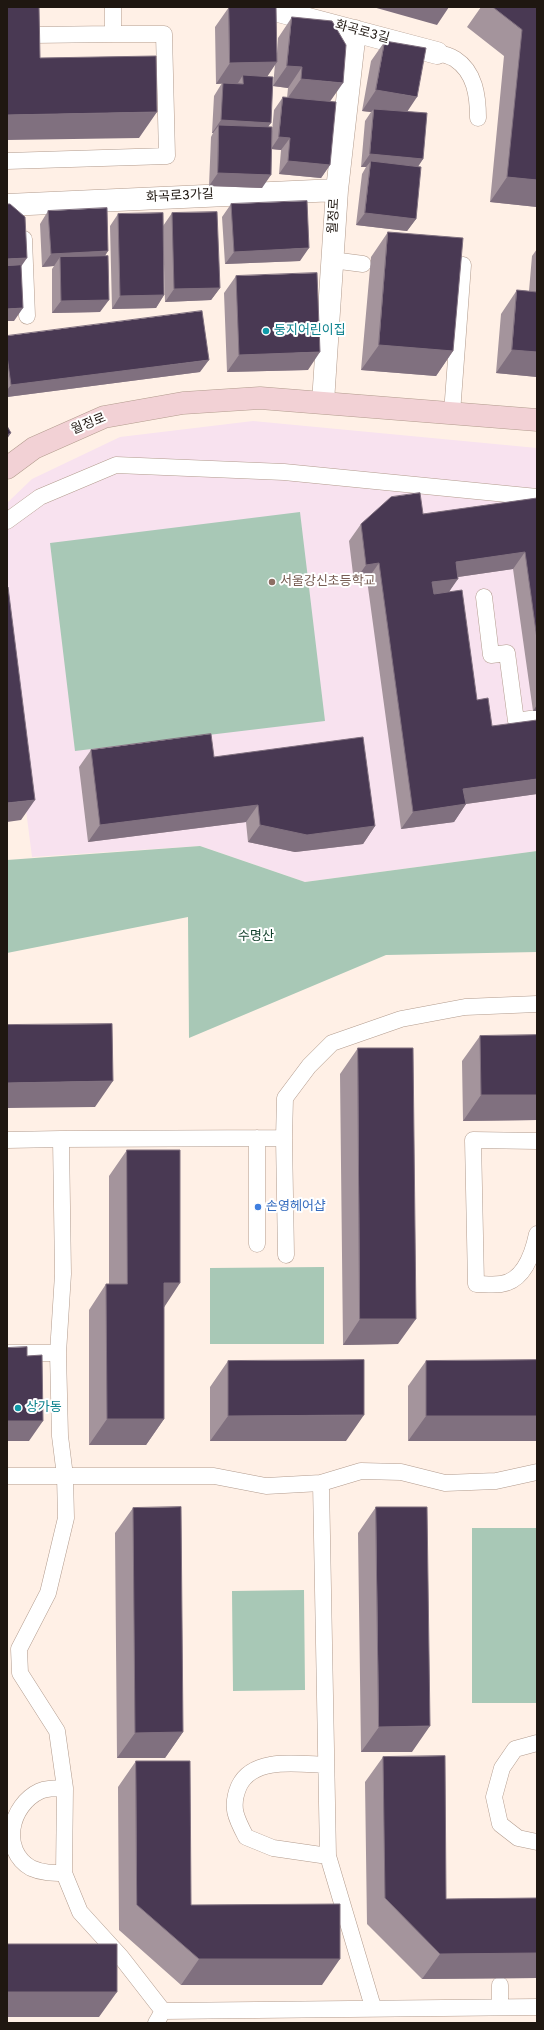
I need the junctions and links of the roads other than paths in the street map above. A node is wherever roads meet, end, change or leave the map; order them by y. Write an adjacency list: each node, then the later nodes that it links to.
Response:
1 (113, 7): 4 (lane)
2 (263, 7): 3 (street, 화곡로3길)
3 (355, 31): 6 (street, 화곡로3길); 9 (street, 월정로)
4 (113, 34): 5 (lane); 8 (lane)
5 (33, 35)
6 (437, 52): 7 (lane)
7 (478, 118)
8 (7, 161)
9 (337, 190): 10 (street, 화곡로3가길); 11 (street, 월정로)
10 (19, 214): 14 (lane, 화곡로3가길)
11 (332, 260): 12 (lane); 15 (street, 월정로)
12 (364, 264)
13 (464, 265): 16 (lane)
14 (27, 316)
15 (323, 402): 16 (street, 월정로); 18 (street, 월정로)
16 (452, 413): 17 (street, 월정로)
17 (537, 420)
18 (7, 468)
19 (537, 497): 20 (lane)
20 (7, 521)
21 (484, 597): 22 (lane)
22 (537, 718)
23 (537, 1004): 25 (lane)
24 (257, 1138): 25 (lane); 26 (lane); 30 (lane)
25 (284, 1138): 31 (lane)
26 (61, 1139): 27 (lane); 33 (lane)
27 (7, 1140)
28 (537, 1141): 29 (lane)
29 (537, 1234)
30 (257, 1244)
31 (286, 1255)
32 (7, 1353): 33 (lane)
33 (58, 1353): 36 (lane)
34 (537, 1472): 37 (lane)
35 (7, 1476): 36 (lane)
36 (65, 1476): 37 (lane); 40 (lane)
37 (321, 1483): 39 (lane)
38 (537, 1743): 41 (lane)
39 (326, 1765): 42 (lane); 42 (lane)
40 (65, 1788): 43 (lane); 43 (lane)
41 (537, 1842)
42 (328, 1856): 45 (lane)
43 (64, 1873): 48 (lane)
44 (500, 1985): 46 (lane)
45 (373, 2007): 46 (lane); 48 (lane)
46 (500, 2007): 47 (lane)
47 (537, 2007)
48 (159, 2017)

